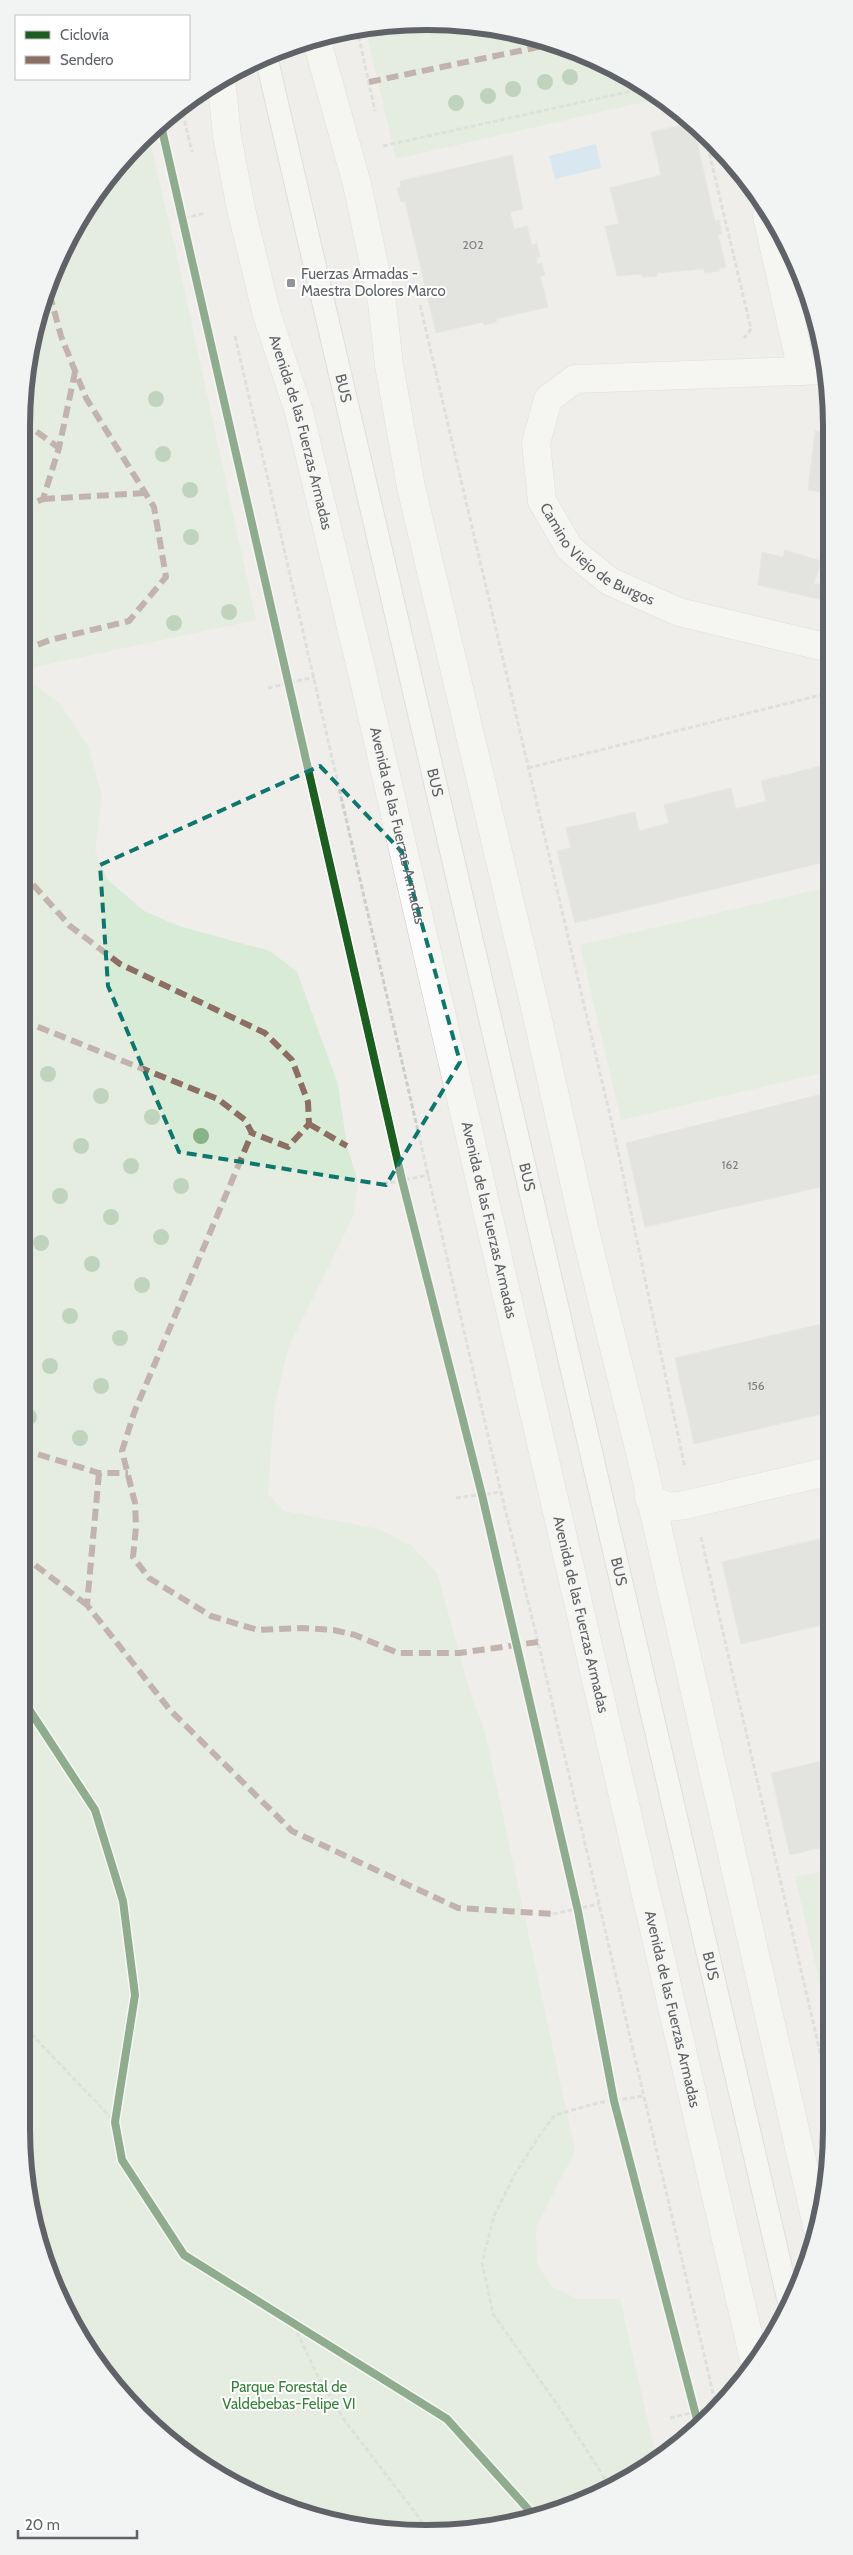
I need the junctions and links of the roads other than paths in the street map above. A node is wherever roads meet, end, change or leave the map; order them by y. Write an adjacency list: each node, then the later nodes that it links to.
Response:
1 (318, 46): 8 (street)
2 (268, 63): 10 (lane, BUS)
3 (222, 87): 11 (street, Avenida de las Fuerzas Armadas)
4 (772, 232): 5 (street)
5 (815, 370): 6 (street, Camino Viejo de Burgos)
6 (823, 647)
7 (823, 1473): 8 (street)
8 (649, 1498): 9 (street)
9 (814, 2211)
10 (787, 2293)
11 (753, 2354)

